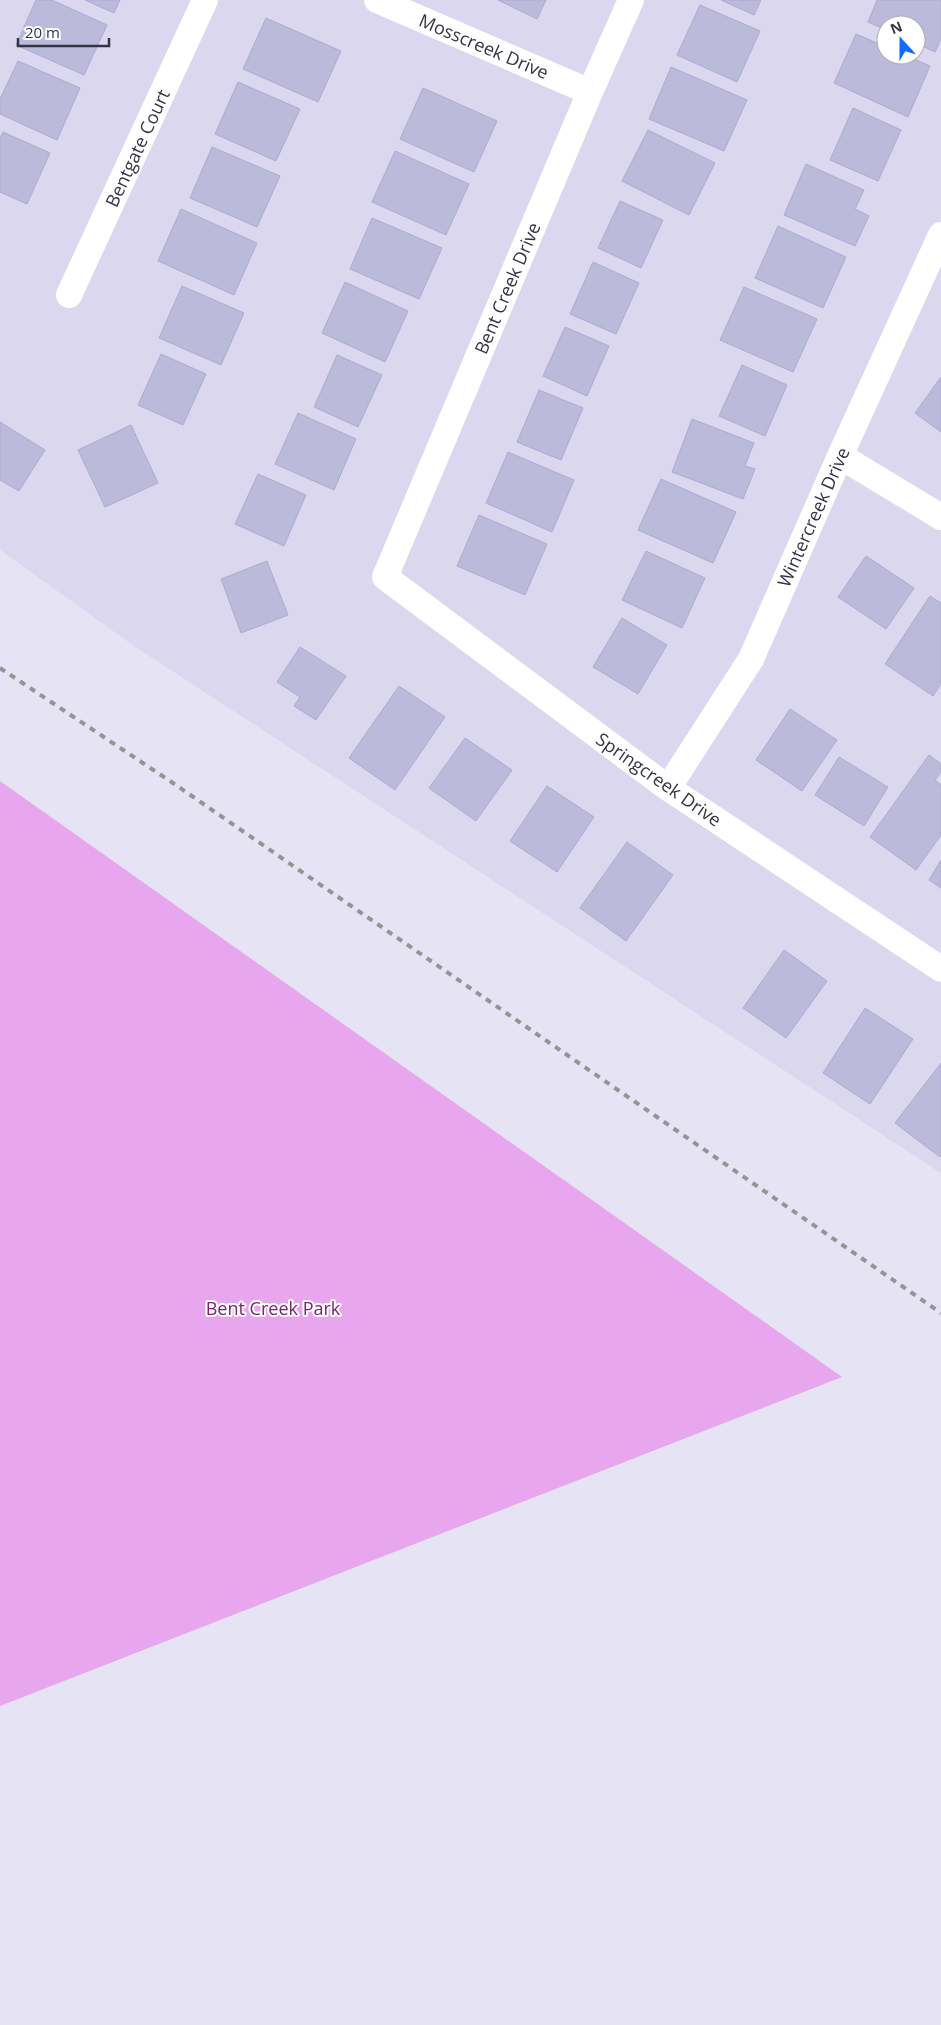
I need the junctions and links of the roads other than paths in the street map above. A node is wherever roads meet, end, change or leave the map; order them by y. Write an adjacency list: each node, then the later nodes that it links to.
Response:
1 (204, 0): 6 (street, Bentgate Court)
2 (377, 0): 4 (street, Mosscreek Drive)
3 (631, 0): 4 (street, Bent Creek Drive)
4 (590, 92): 9 (street, Bent Creek Drive)
5 (941, 235): 7 (street, Wintercreek Drive)
6 (69, 295)
7 (840, 456): 8 (street); 10 (street, Wintercreek Drive)
8 (941, 517)
9 (385, 577): 10 (street, Springcreek Drive)
10 (668, 788): 11 (street, Springcreek Drive)
11 (941, 969)

